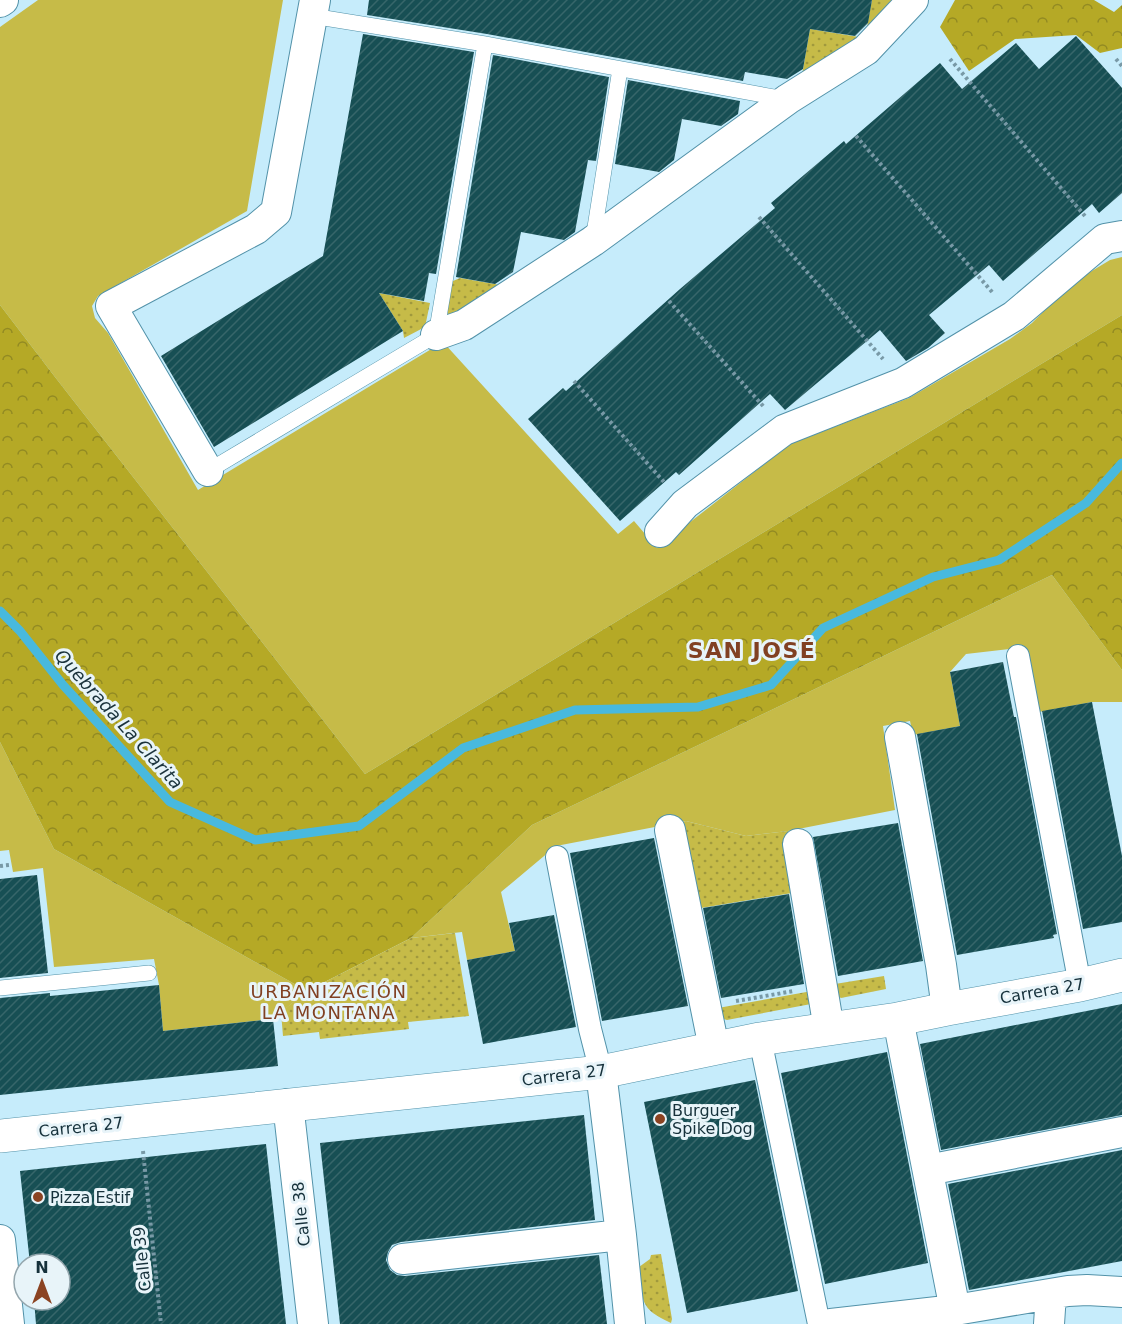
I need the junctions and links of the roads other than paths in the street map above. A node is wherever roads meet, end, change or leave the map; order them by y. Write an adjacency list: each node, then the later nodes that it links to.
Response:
1 (913, 0): 5 (street)
2 (313, 8): 3 (lane); 9 (street)
3 (485, 44): 4 (lane); 8 (lane)
4 (620, 69): 5 (lane); 7 (lane)
5 (788, 99): 7 (street)
6 (1114, 238): 10 (street)
7 (592, 241): 8 (street)
8 (436, 335): 9 (lane)
9 (208, 471)
10 (660, 532)
11 (1018, 656): 18 (street)
12 (900, 737): 20 (street)
13 (669, 830): 24 (street)
14 (798, 844): 22 (street)
15 (557, 857): 25 (street)
16 (149, 973): 19 (lane)
17 (1122, 975): 18 (street, Carrera 27)
18 (1080, 985): 20 (street, Carrera 27)
19 (0, 988)
20 (947, 1009): 21 (street, Carrera 27)
21 (898, 1019): 22 (street, Carrera 27); 29 (street)
22 (829, 1029): 23 (street, Carrera 27)
23 (760, 1039): 24 (street, Carrera 27); 39 (street)
24 (714, 1048): 25 (street, Carrera 27)
25 (601, 1072): 26 (street, Carrera 27); 30 (street)
26 (288, 1104): 28 (street, Carrera 27); 37 (street, Calle 38)
27 (1122, 1132): 29 (street)
28 (0, 1136)
29 (928, 1170): 35 (street)
30 (621, 1235): 32 (street); 38 (street)
31 (0, 1240): 36 (street)
32 (403, 1259)
33 (1122, 1292): 34 (street)
34 (1051, 1294): 35 (street); 41 (street)
35 (956, 1311): 40 (street)
36 (9, 1324)
37 (313, 1324)
38 (630, 1324)
39 (819, 1324)
40 (831, 1324)
41 (1049, 1324)

